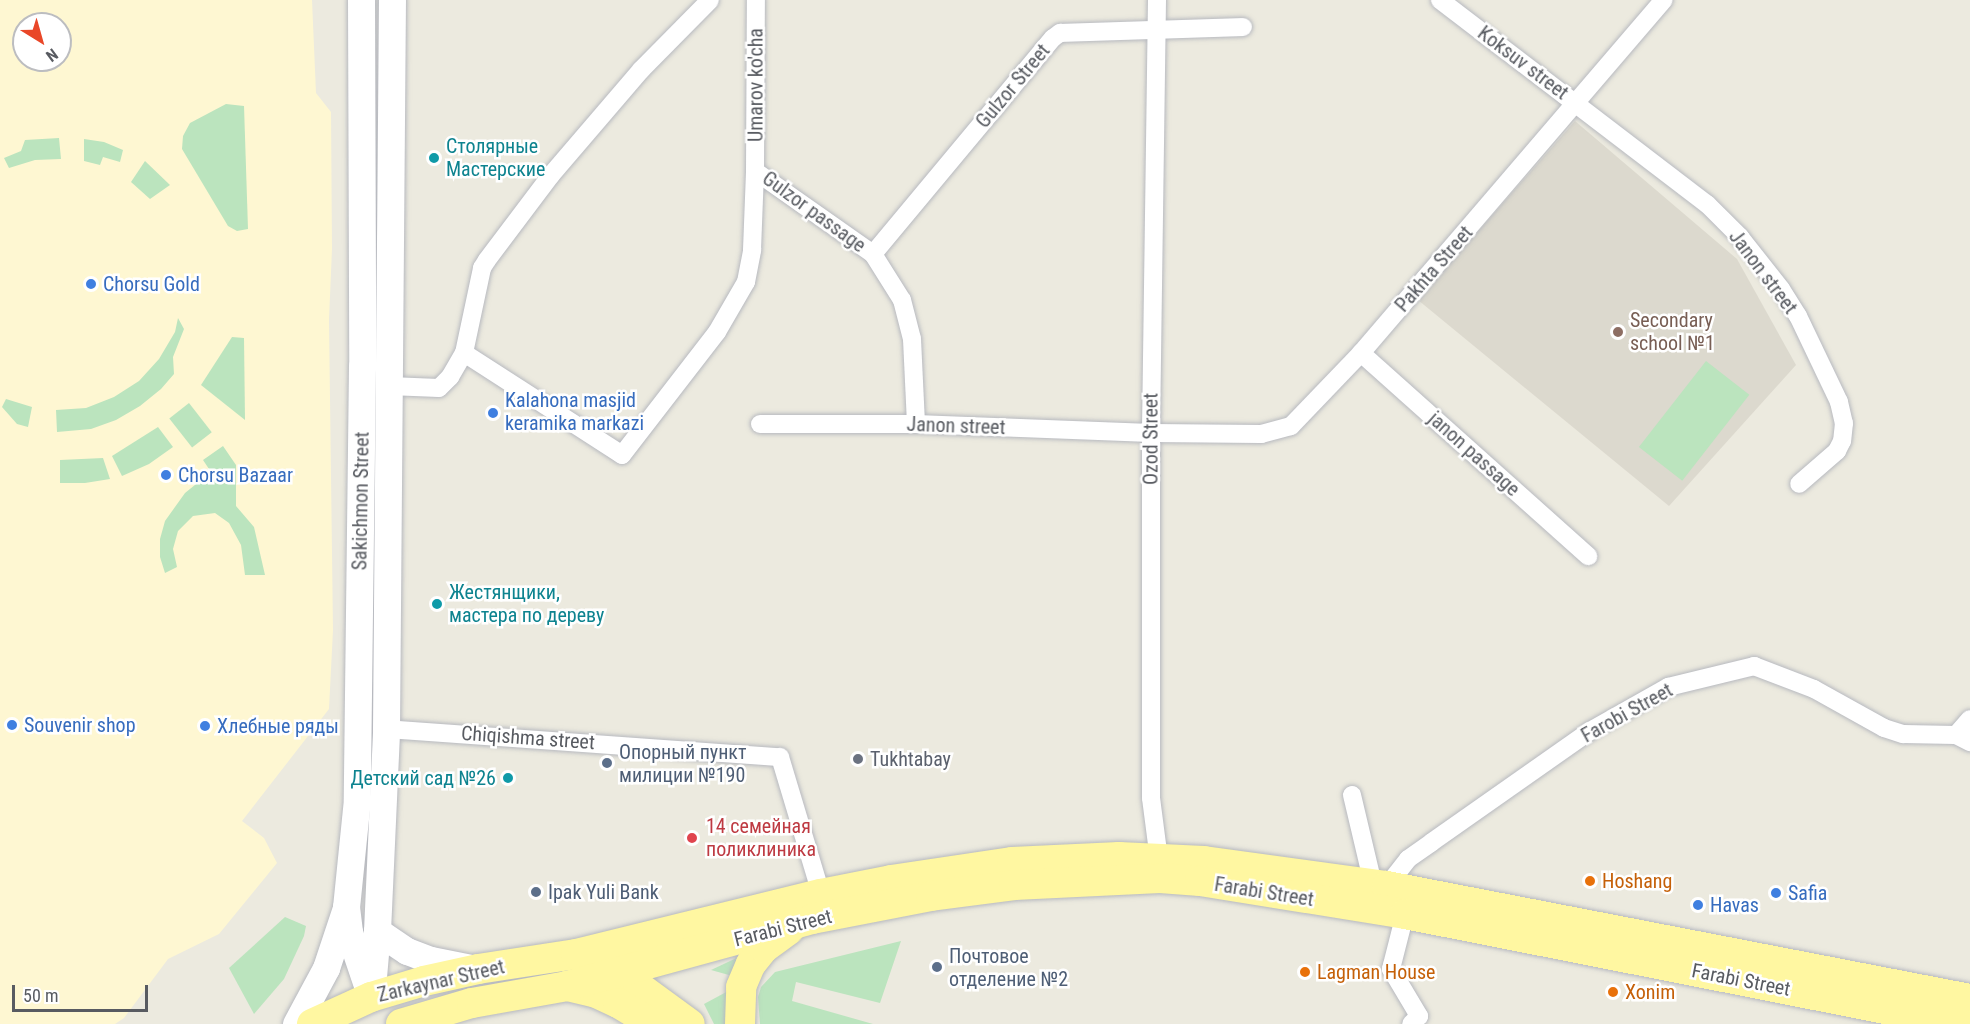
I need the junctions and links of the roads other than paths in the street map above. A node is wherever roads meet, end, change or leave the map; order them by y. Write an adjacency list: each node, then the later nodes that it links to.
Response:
1 (361, 0): 27 (main road, Sakichmon Street)
2 (392, 0): 15 (main road, Sakichmon Street)
3 (710, 0): 13 (street)
4 (756, 0): 11 (street, Umarov ko'cha)
5 (1157, 0): 9 (street, Ozod Street)
6 (1440, 0): 10 (street, Koksuv street)
7 (1664, 0): 10 (street, Pakhta Street)
8 (1243, 27): 9 (street, Gulzor Street)
9 (1156, 29): 12 (street, Gulzor Street); 18 (street, Ozod Street)
10 (1576, 104): 14 (street, Pakhta Street); 19 (street, Janon street)
11 (755, 171): 12 (street, Gulzor passage); 13 (street, Umarov ko'cha)
12 (873, 254): 17 (street, Gulzor passage)
13 (464, 353): 15 (street)
14 (1361, 353): 18 (street, Pakhta Street); 20 (street, janon passage)
15 (389, 386): 22 (main road, Sakichmon Street)
16 (760, 424): 17 (street, Janon street)
17 (916, 424): 18 (street, Janon street)
18 (1151, 434): 25 (street, Ozod Street)
19 (1799, 484)
20 (1588, 556)
21 (1970, 719): 23 (street)
22 (386, 729): 28 (street, Chiqishma street); 29 (main road, Sakichmon Street)
23 (1963, 739): 26 (street, Farobi Street)
24 (1352, 795): 26 (street)
25 (1160, 868): 26 (main road, Farabi Street); 28 (main road, Farabi Street)
26 (1387, 899): 35 (main road, Farabi Street); 36 (main road, Farabi Street); 45 (street)
27 (346, 907): 34 (main road, Sakichmon Street); 37 (main road)
28 (817, 907): 30 (main road, Farabi Street); 32 (main road, Farabi Street); 44 (main road)
29 (377, 931): 31 (main road); 34 (main road, Sakichmon Street)
30 (576, 954): 31 (main road, Zarkaynar Street); 32 (main road); 33 (main road)
31 (478, 969): 34 (main road, Zarkaynar Street)
32 (614, 973): 33 (main road, Farabi Street); 43 (main road)
33 (567, 986): 41 (main road, Zarkaynar Street); 42 (main road)
34 (371, 997): 38 (main road, Zarkaynar Street); 39 (main road, Sakichmon Street); 40 (main road, Sakichmon Street)
35 (1970, 999)
36 (1884, 1017): 46 (main road, Farabi Street)
37 (296, 1024)
38 (312, 1024)
39 (360, 1024)
40 (382, 1024)
41 (401, 1024)
42 (653, 1024)
43 (690, 1024)
44 (740, 1024)
45 (1411, 1024)
46 (1961, 1024)

